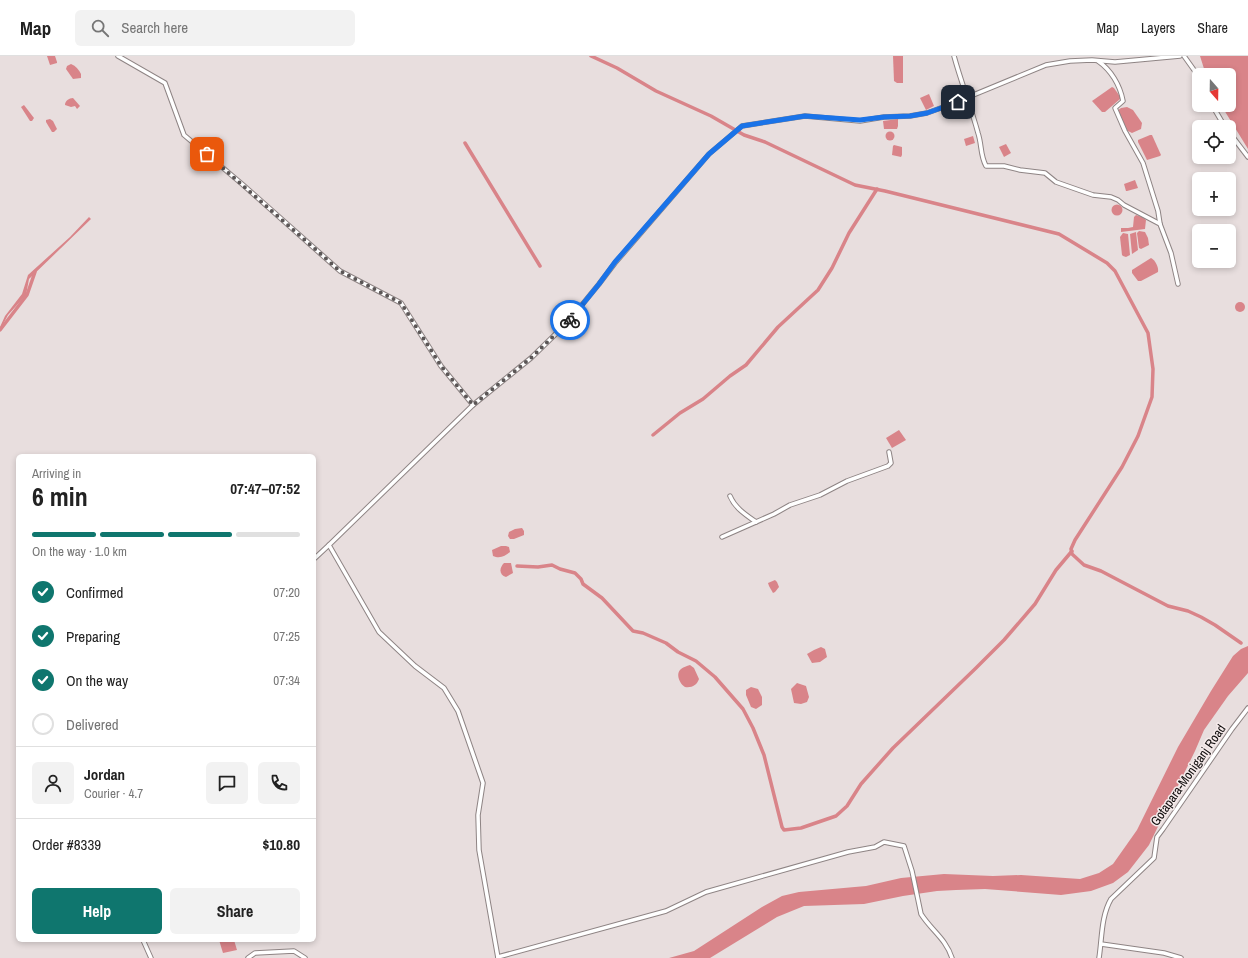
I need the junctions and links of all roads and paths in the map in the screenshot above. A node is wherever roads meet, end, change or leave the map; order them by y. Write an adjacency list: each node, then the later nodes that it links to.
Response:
1 (118, 56): 12 (street)
2 (954, 56): 7 (street)
3 (1180, 56): 5 (street)
4 (1184, 56): 6 (street)
5 (1097, 61): 7 (street); 10 (street)
6 (1193, 68)
7 (966, 98): 10 (street); 12 (street)
8 (1236, 141): 9 (street)
9 (1248, 157)
10 (1160, 224): 11 (street)
11 (1178, 284)
12 (473, 405): 17 (street)
13 (889, 452): 15 (street)
14 (730, 496): 15 (street)
15 (756, 522): 16 (street)
16 (722, 537)
17 (329, 545): 18 (street); 22 (street)
18 (316, 558)
19 (1248, 708): 21 (street, Gotapara-Moniganj Road)
20 (144, 942): 23 (street)
21 (1101, 944): 27 (street, Gotapara-Moniganj Road); 28 (street)
22 (498, 957): 26 (street)
23 (151, 958)
24 (248, 958): 25 (street)
25 (305, 958)
26 (952, 958)
27 (1099, 958)
28 (1181, 958)

